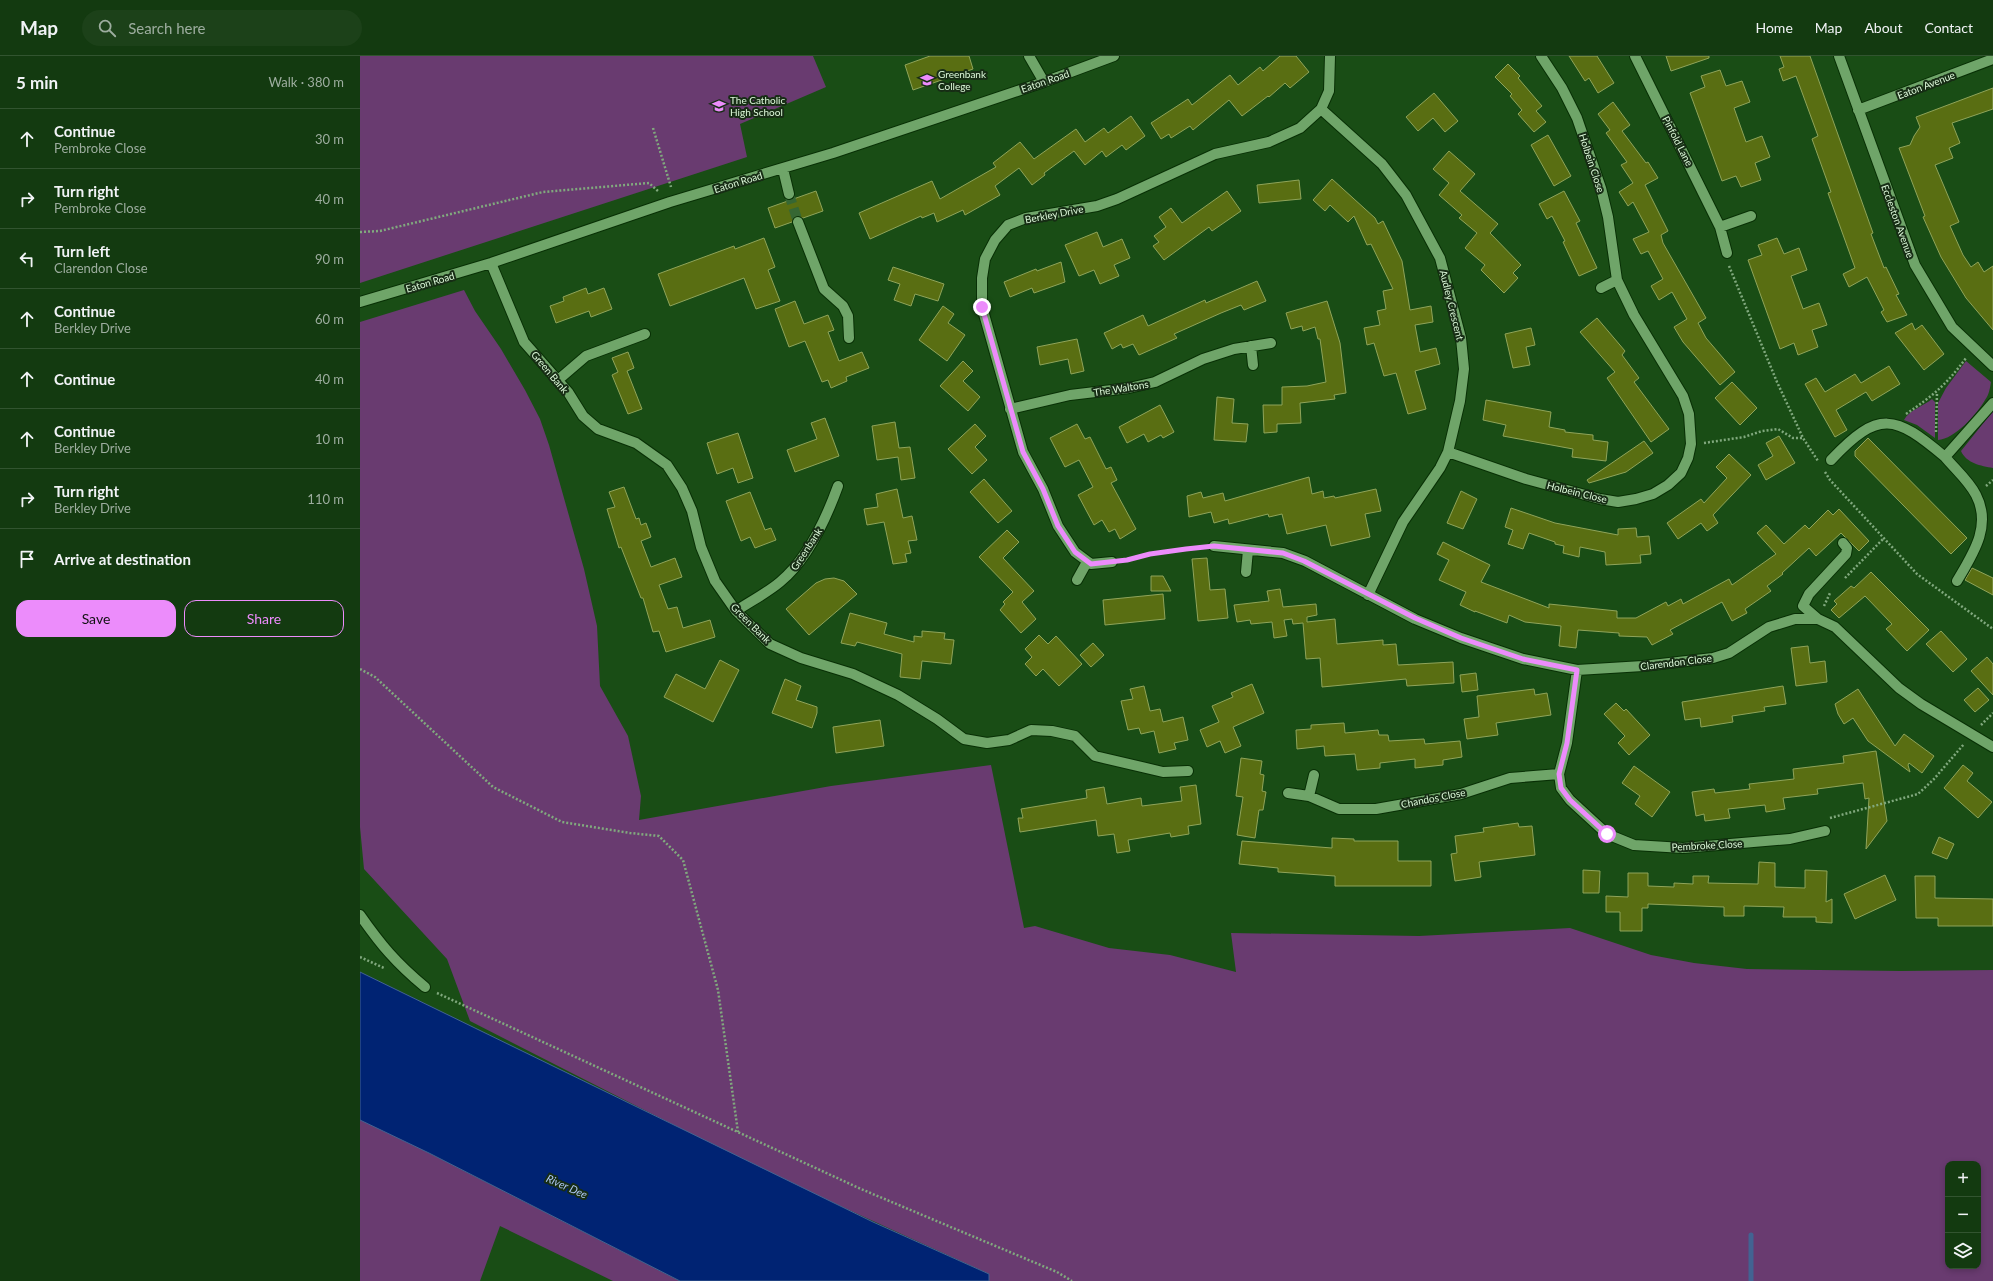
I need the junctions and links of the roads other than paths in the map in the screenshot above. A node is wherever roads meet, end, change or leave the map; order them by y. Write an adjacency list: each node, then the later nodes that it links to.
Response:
1 (1029, 56): 8 (street)
2 (1114, 56): 8 (street, Eaton Road)
3 (1330, 56): 9 (street, Berkley Drive)
4 (1541, 56): 18 (street, Holbein Close)
5 (1635, 56): 15 (street, Pinfold Lane)
6 (1839, 56): 10 (street, Eccleston Avenue)
7 (1993, 59): 10 (street, Eaton Avenue)
8 (1044, 82): 11 (street, Eaton Road)
9 (1321, 109): 29 (street, Berkley Drive); 30 (street, Audley Crescent)
10 (1858, 110): 26 (street, Eccleston Avenue)
11 (783, 169): 12 (street); 17 (street, Eaton Road)
12 (789, 194)
13 (1751, 216): 15 (street)
14 (798, 222): 22 (street)
15 (1720, 227): 16 (street, Pinfold Lane)
16 (1727, 253)
17 (491, 263): 20 (street, Eaton Road); 27 (street, Green Bank)
18 (1617, 280): 19 (street); 30 (street, Holbein Close)
19 (1601, 288)
20 (360, 302)
21 (646, 334): 27 (street)
22 (848, 338)
23 (1271, 342): 24 (street, The Waltons)
24 (1251, 346): 25 (street); 29 (street, The Waltons)
25 (1254, 365)
26 (1993, 366)
27 (558, 380): 43 (street, Green Bank)
28 (1993, 403): 31 (street)
29 (1010, 409): 37 (street, Berkley Drive)
30 (1448, 452): 42 (street, Audley Crescent)
31 (1945, 457): 32 (street); 41 (street)
32 (1831, 460)
33 (838, 486): 43 (street, Greenbank)
34 (1843, 543): 44 (street)
35 (1214, 546): 36 (street)
36 (1248, 550): 39 (street); 42 (street)
37 (1088, 562): 38 (street); 40 (street)
38 (1112, 562)
39 (1246, 572)
40 (1077, 580)
41 (1957, 580)
42 (1368, 595): 45 (street, Clarendon Close)
43 (736, 611): 47 (street, Green Bank)
44 (1818, 619): 45 (street, Clarendon Close); 46 (street, Clarendon Close)
45 (1577, 670): 48 (street)
46 (1993, 746)
47 (1188, 771)
48 (1559, 774): 51 (street, Chandos Close); 52 (street, Pembroke Close)
49 (1314, 775): 51 (street)
50 (1288, 793): 51 (street, Chandos Close)
51 (1309, 796)
52 (1825, 831)
53 (360, 915): 54 (street)
54 (425, 987)

